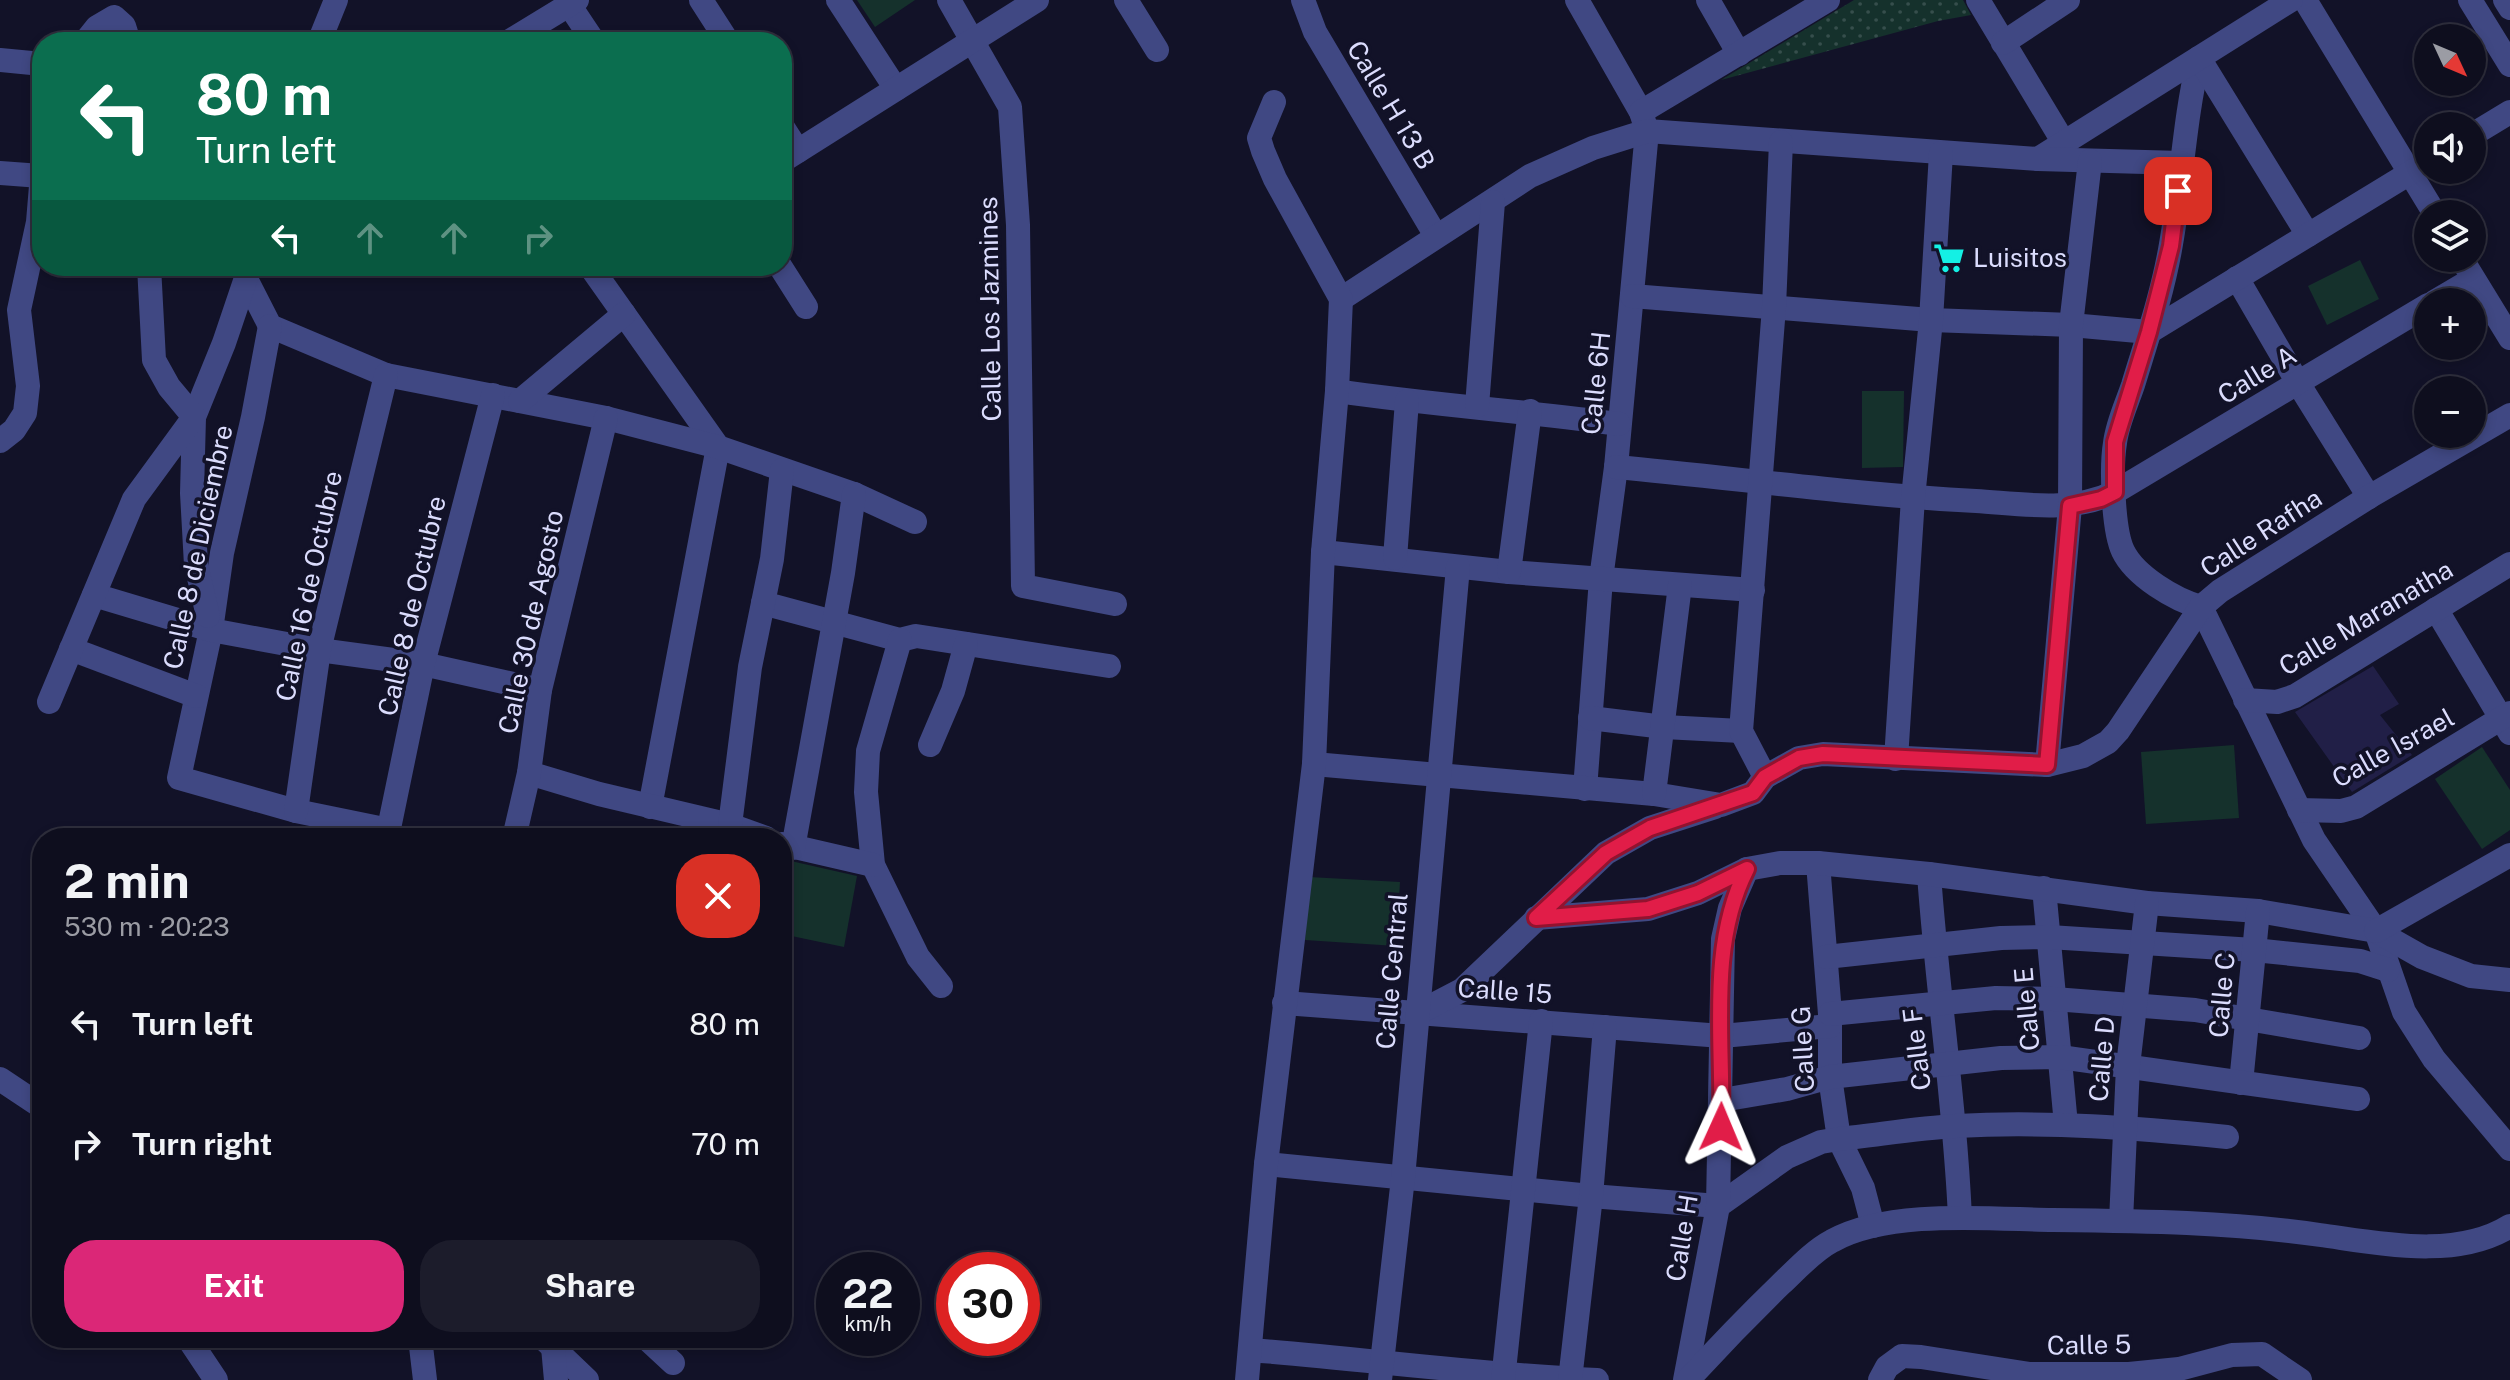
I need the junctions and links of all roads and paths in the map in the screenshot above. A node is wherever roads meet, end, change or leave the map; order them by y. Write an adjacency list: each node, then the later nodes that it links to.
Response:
1 (336, 0): 21 (street)
2 (701, 0): 24 (street)
3 (838, 0): 33 (street)
4 (949, 0): 25 (street, Calle Los Jazmines)
5 (1037, 0): 25 (street)
6 (1126, 0): 27 (street)
7 (1303, 0): 51 (street, Calle H 13 B)
8 (1577, 0): 36 (street)
9 (1708, 0): 28 (street)
10 (1828, 0): 28 (street)
11 (1978, 0): 26 (street)
12 (2068, 0): 26 (street)
13 (2291, 0): 29 (street)
14 (2305, 0): 43 (street)
15 (2470, 0): 32 (street)
16 (2505, 0): 18 (street)
17 (571, 2): 22 (street); 23 (street)
18 (2510, 8)
19 (93, 32): 20 (street)
20 (126, 32)
21 (323, 32)
22 (524, 32)
23 (588, 32)
24 (722, 32)
25 (973, 40): 33 (street); 106 (street, Calle Los Jazmines)
26 (2003, 43): 39 (street)
27 (1157, 50)
28 (1739, 54): 36 (street)
29 (2199, 58): 39 (street); 45 (street); 50 (street)
30 (0, 60): 31 (street)
31 (32, 63)
32 (2510, 65)
33 (896, 89): 41 (street)
34 (1274, 102): 63 (street)
35 (2510, 112): 37 (street)
36 (1644, 122): 38 (street); 49 (street); 62 (street, Calle 6H)
37 (2486, 127)
38 (1781, 142): 40 (street); 65 (street)
39 (2064, 143): 42 (street)
40 (1941, 153): 42 (street); 68 (street)
41 (792, 155)
42 (2038, 159): 44 (street)
43 (2414, 160)
44 (2090, 161): 45 (street); 69 (street)
45 (2181, 163): 71 (street)
46 (2414, 170): 50 (street)
47 (0, 173): 48 (street)
48 (32, 175)
49 (1493, 202): 51 (street); 79 (street)
50 (2308, 235): 60 (street)
51 (1436, 236): 63 (street)
52 (32, 250): 85 (street)
53 (2463, 272): 61 (street)
54 (2469, 272): 72 (street)
55 (150, 276): 82 (street)
56 (247, 276): 82 (street)
57 (249, 276): 70 (street)
58 (604, 276): 67 (street)
59 (786, 276): 64 (street)
60 (2237, 278): 71 (street); 74 (street)
61 (2448, 288)
62 (1632, 296): 65 (street); 84 (street, Calle 6H)
63 (1341, 299): 75 (street)
64 (806, 307)
65 (1774, 307): 68 (street); 89 (street)
66 (2414, 313): 74 (street, Calle A)
67 (624, 314): 77 (street); 86 (street)
68 (1931, 320): 69 (street); 93 (street)
69 (2071, 325): 71 (street); 94 (street)
70 (270, 326): 73 (street); 110 (street, Calle 8 de Diciembre)
71 (2149, 332): 90 (street)
72 (2510, 338)
73 (386, 375): 76 (street); 114 (street, Calle 16 de Octubre)
74 (2298, 383): 90 (street, Calle A); 92 (street)
75 (1337, 391): 78 (street); 96 (street)
76 (493, 395): 77 (street); 115 (street, Calle 8 de Octubre)
77 (520, 401): 83 (street)
78 (1407, 401): 79 (street); 97 (street)
79 (1477, 406): 80 (street)
80 (1530, 411): 84 (street); 100 (street)
81 (2510, 415): 92 (street, Calle Rafha)
82 (194, 417): 104 (street); 110 (street)
83 (606, 418): 86 (street); 117 (street, Calle 30 de Agosto)
84 (1619, 424): 87 (street, Calle 6H)
85 (0, 441)
86 (718, 447): 88 (street); 135 (street)
87 (1616, 467): 89 (street, Calle A); 101 (street, Calle 6H)
88 (782, 470): 91 (street); 105 (street)
89 (1762, 481): 93 (street, Calle A); 103 (street)
90 (2115, 492): 94 (street, Calle A); 107 (street)
91 (854, 494): 95 (street); 109 (street)
92 (2369, 497): 107 (street, Calle Rafha)
93 (1913, 498): 94 (street, Calle A); 126 (street)
94 (2070, 506): 128 (street)
95 (915, 522)
96 (1323, 552): 97 (street); 127 (street)
97 (1395, 558): 99 (street)
98 (2510, 564): 108 (street, Calle Maranatha)
99 (1458, 567): 100 (street); 130 (street, Calle Central)
100 (1509, 572): 101 (street)
101 (1601, 579): 102 (street); 121 (street, Calle 6H)
102 (1680, 585): 103 (street); 123 (street)
103 (1753, 590): 124 (street)
104 (94, 595): 110 (street); 113 (street)
105 (763, 603): 109 (street); 142 (street)
106 (1115, 604)
107 (2201, 607): 119 (street); 128 (street, Calle Rafha)
108 (2436, 609): 119 (street, Calle Maranatha); 122 (street)
109 (834, 622): 111 (street); 143 (street)
110 (211, 630): 114 (street); 118 (street, Calle 8 de Diciembre)
111 (900, 640): 112 (street); 147 (street)
112 (966, 644): 116 (street); 125 (street)
113 (71, 649): 118 (street); 120 (street)
114 (319, 650): 115 (street); 137 (street, Calle 16 de Octubre)
115 (423, 664): 117 (street); 139 (street, Calle 8 de Octubre)
116 (1109, 666)
117 (540, 690): 129 (street, Calle 30 de Agosto)
118 (196, 696): 137 (street, Calle 8 de Diciembre)
119 (2245, 700): 136 (street)
120 (49, 702)
121 (1590, 718): 123 (street); 132 (street, Calle 6H)
122 (2507, 722): 136 (street, Calle Israel)
123 (1664, 727): 124 (street); 133 (street)
124 (1741, 731): 131 (street)
125 (930, 745)
126 (1896, 759): 128 (street, Calle Rafha); 131 (street, Calle Rafha)
127 (1314, 764): 130 (street); 164 (street)
128 (2047, 765)
129 (529, 773): 135 (street); 140 (street, Calle 30 de Agosto)
130 (1437, 773): 132 (street); 167 (street, Calle Central)
131 (1765, 777): 134 (street, Calle Rafha)
132 (1585, 789): 133 (street)
133 (1654, 794): 134 (street)
134 (1721, 805): 153 (street, Calle Rafha)
135 (650, 807): 141 (street)
136 (2299, 810): 154 (street)
137 (296, 811): 138 (street)
138 (364, 828)
139 (389, 828)
140 (516, 828)
141 (719, 828)
142 (732, 828)
143 (791, 828)
144 (792, 847): 147 (street)
145 (2510, 855): 154 (street)
146 (1818, 863): 148 (street); 149 (street); 159 (street, Calle G)
147 (873, 865): 162 (street)
148 (1747, 869): 153 (street); 172 (street, Calle H)
149 (1929, 874): 150 (street); 157 (street, Calle F)
150 (2044, 888): 151 (street); 155 (street, Calle E)
151 (2147, 903): 152 (street); 156 (street, Calle D)
152 (2258, 911): 154 (street); 158 (street, Calle C)
153 (1536, 918): 167 (street, Calle Rafha)
154 (2376, 931): 160 (street); 161 (street)
155 (2049, 937): 156 (street); 157 (street); 163 (street, Calle E)
156 (2143, 943): 158 (street); 166 (street, Calle D)
157 (1934, 946): 159 (street); 165 (street, Calle F)
158 (2254, 950): 160 (street); 169 (street, Calle C)
159 (1826, 957): 168 (street, Calle G)
160 (2388, 970): 188 (street)
161 (2510, 980)
162 (941, 986)
163 (2054, 999): 165 (street, Calle 15); 166 (street, Calle 15); 174 (street, Calle E)
164 (1284, 1003): 167 (street, Calle 15); 189 (street)
165 (1939, 1004): 168 (street, Calle 15); 175 (street, Calle F)
166 (2135, 1005): 169 (street, Calle 15); 176 (street, Calle D)
167 (1416, 1014): 170 (street, Calle 15); 190 (street, Calle Central)
168 (1830, 1020): 172 (street, Calle 15); 177 (street, Calle G)
169 (2249, 1020): 173 (street, Calle 15); 179 (street, Calle C)
170 (1541, 1021): 171 (street, Calle 15); 191 (street)
171 (1605, 1027): 172 (street, Calle 15); 192 (street)
172 (1722, 1036): 182 (street, Calle H)
173 (2359, 1038)
174 (2060, 1057): 175 (street); 176 (street); 183 (street, Calle E)
175 (1947, 1063): 177 (street); 184 (street, Calle F)
176 (2128, 1066): 179 (street); 185 (street, Calle D)
177 (1830, 1077): 182 (street); 187 (street, Calle G)
178 (0, 1079): 181 (street)
179 (2241, 1083): 180 (street)
180 (2358, 1099)
181 (32, 1100)
182 (1722, 1100): 193 (street, Calle H)
183 (2066, 1125): 184 (street); 185 (street)
184 (1955, 1126): 187 (street); 194 (street, Calle F)
185 (2125, 1127): 186 (street); 195 (street, Calle D)
186 (2227, 1137)
187 (1839, 1139): 193 (street); 196 (street, Calle G)
188 (2510, 1149)
189 (1266, 1164): 190 (street); 203 (street)
190 (1403, 1178): 191 (street); 205 (street, Calle Central)
191 (1525, 1189): 192 (street); 206 (street)
192 (1591, 1196): 193 (street); 207 (street)
193 (1718, 1206): 214 (street, Calle H)
194 (1960, 1218): 195 (street); 196 (street)
195 (2121, 1221): 197 (street)
196 (1873, 1226): 214 (street)
197 (2509, 1229)
198 (195, 1348): 208 (street)
199 (421, 1348): 209 (street)
200 (549, 1348): 210 (street)
201 (553, 1348): 211 (street)
202 (657, 1348): 204 (street)
203 (1250, 1350): 205 (street); 212 (street)
204 (673, 1363)
205 (1381, 1370): 206 (street)
206 (1503, 1377): 207 (street)
207 (1570, 1379): 213 (street)
208 (216, 1380)
209 (425, 1380)
210 (556, 1380)
211 (587, 1380)
212 (1247, 1380)
213 (1597, 1380)
214 (1686, 1380)
215 (1880, 1380): 216 (street, Calle 5)
216 (2300, 1380)

